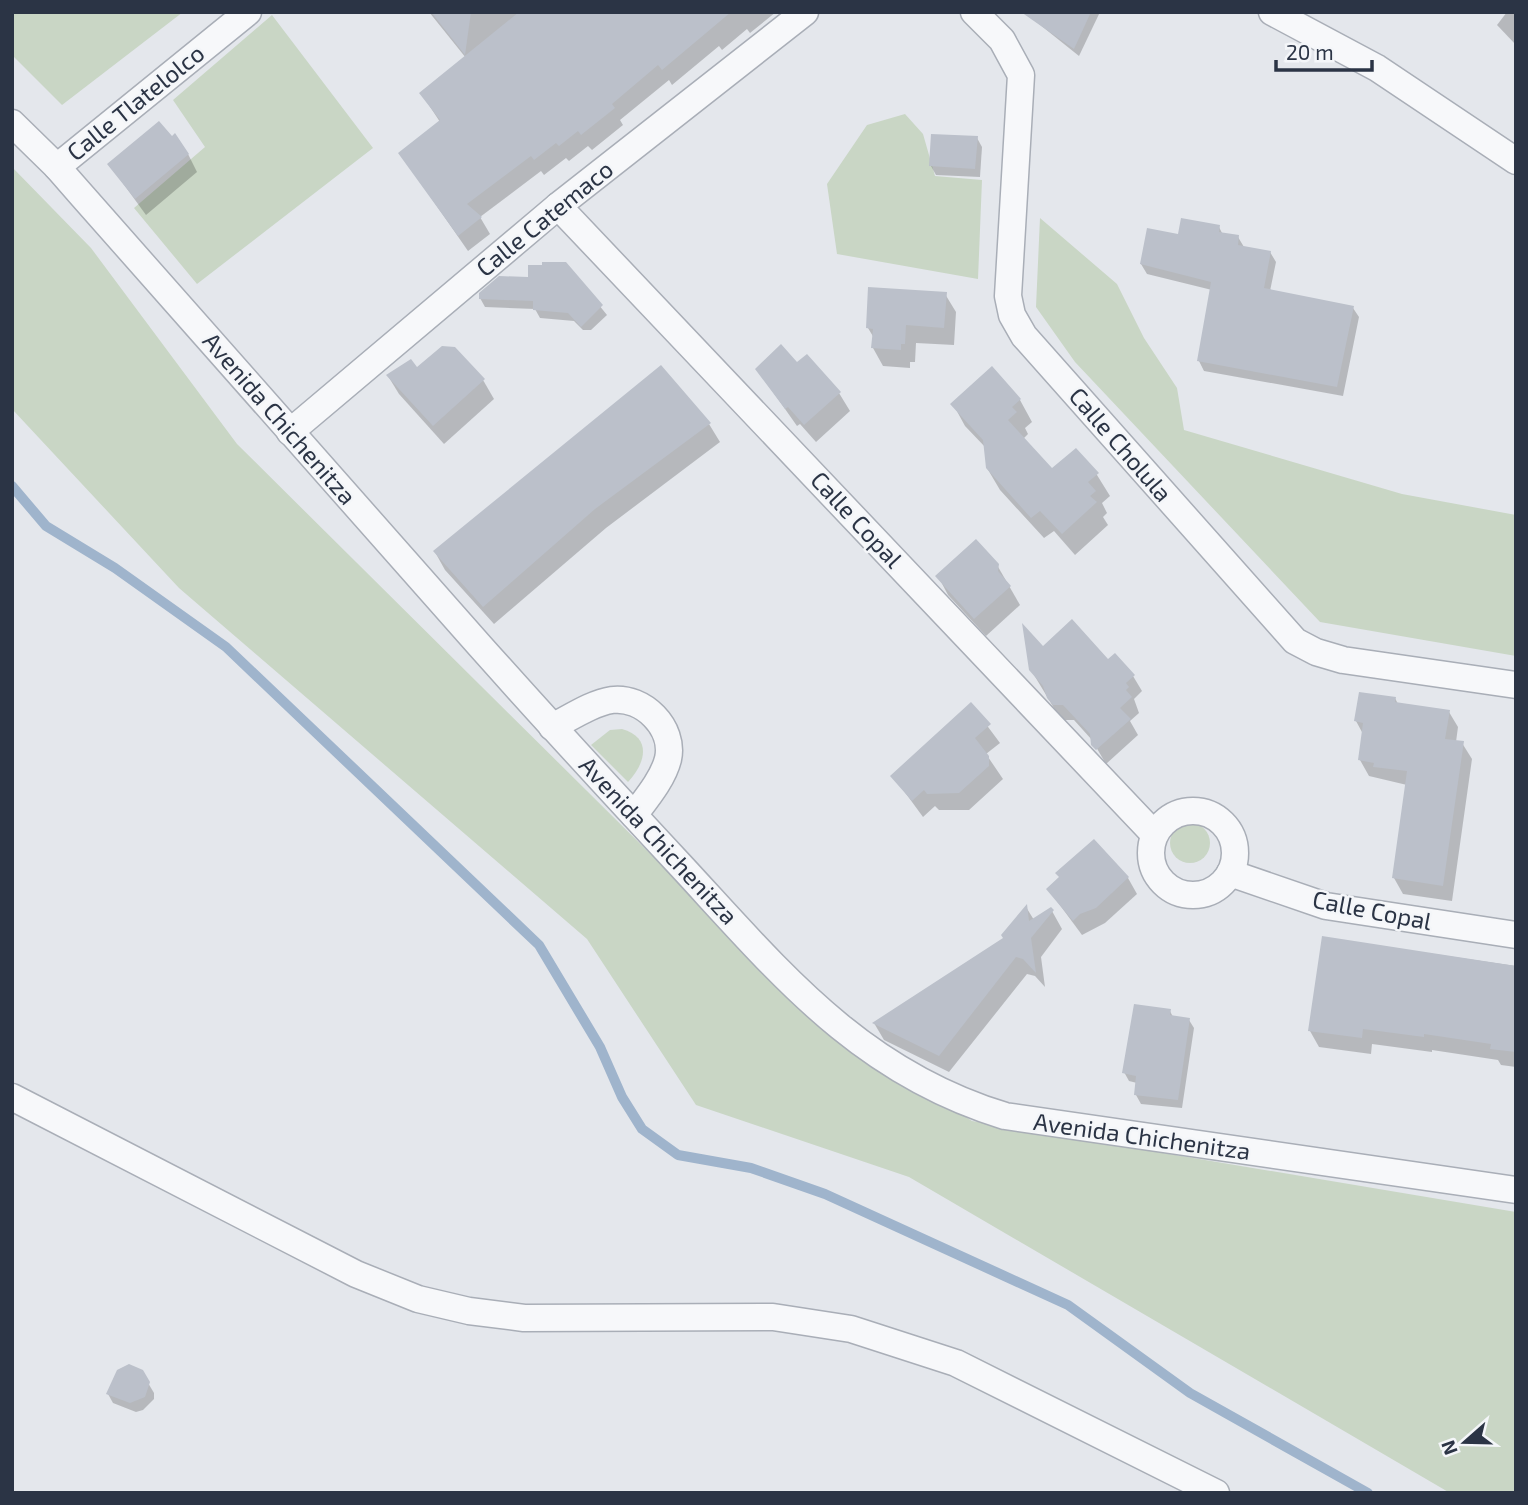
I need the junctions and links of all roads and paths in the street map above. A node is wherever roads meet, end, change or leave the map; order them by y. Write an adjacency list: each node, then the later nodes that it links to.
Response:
1 (248, 12): 7 (street, Calle Tlatelolco)
2 (805, 12): 8 (street, Calle Catemaco)
3 (974, 12): 10 (street, Calle Cholula)
4 (1272, 12): 6 (street)
5 (12, 123): 7 (street, Avenida Chichenitza)
6 (1516, 161)
7 (57, 167): 9 (street, Avenida Chichenitza)
8 (558, 206): 9 (street, Calle Catemaco); 13 (street, Calle Copal)
9 (290, 432): 11 (street, Avenida Chichenitza)
10 (1516, 685)
11 (552, 727): 12 (street, Avenida Chichenitza); 12 (street)
12 (634, 816): 17 (street, Avenida Chichenitza)
13 (1154, 834): 14 (street); 14 (street)
14 (1230, 873): 15 (street, Calle Copal)
15 (1516, 935)
16 (12, 1097): 18 (street)
17 (1516, 1190)
18 (1216, 1493)

